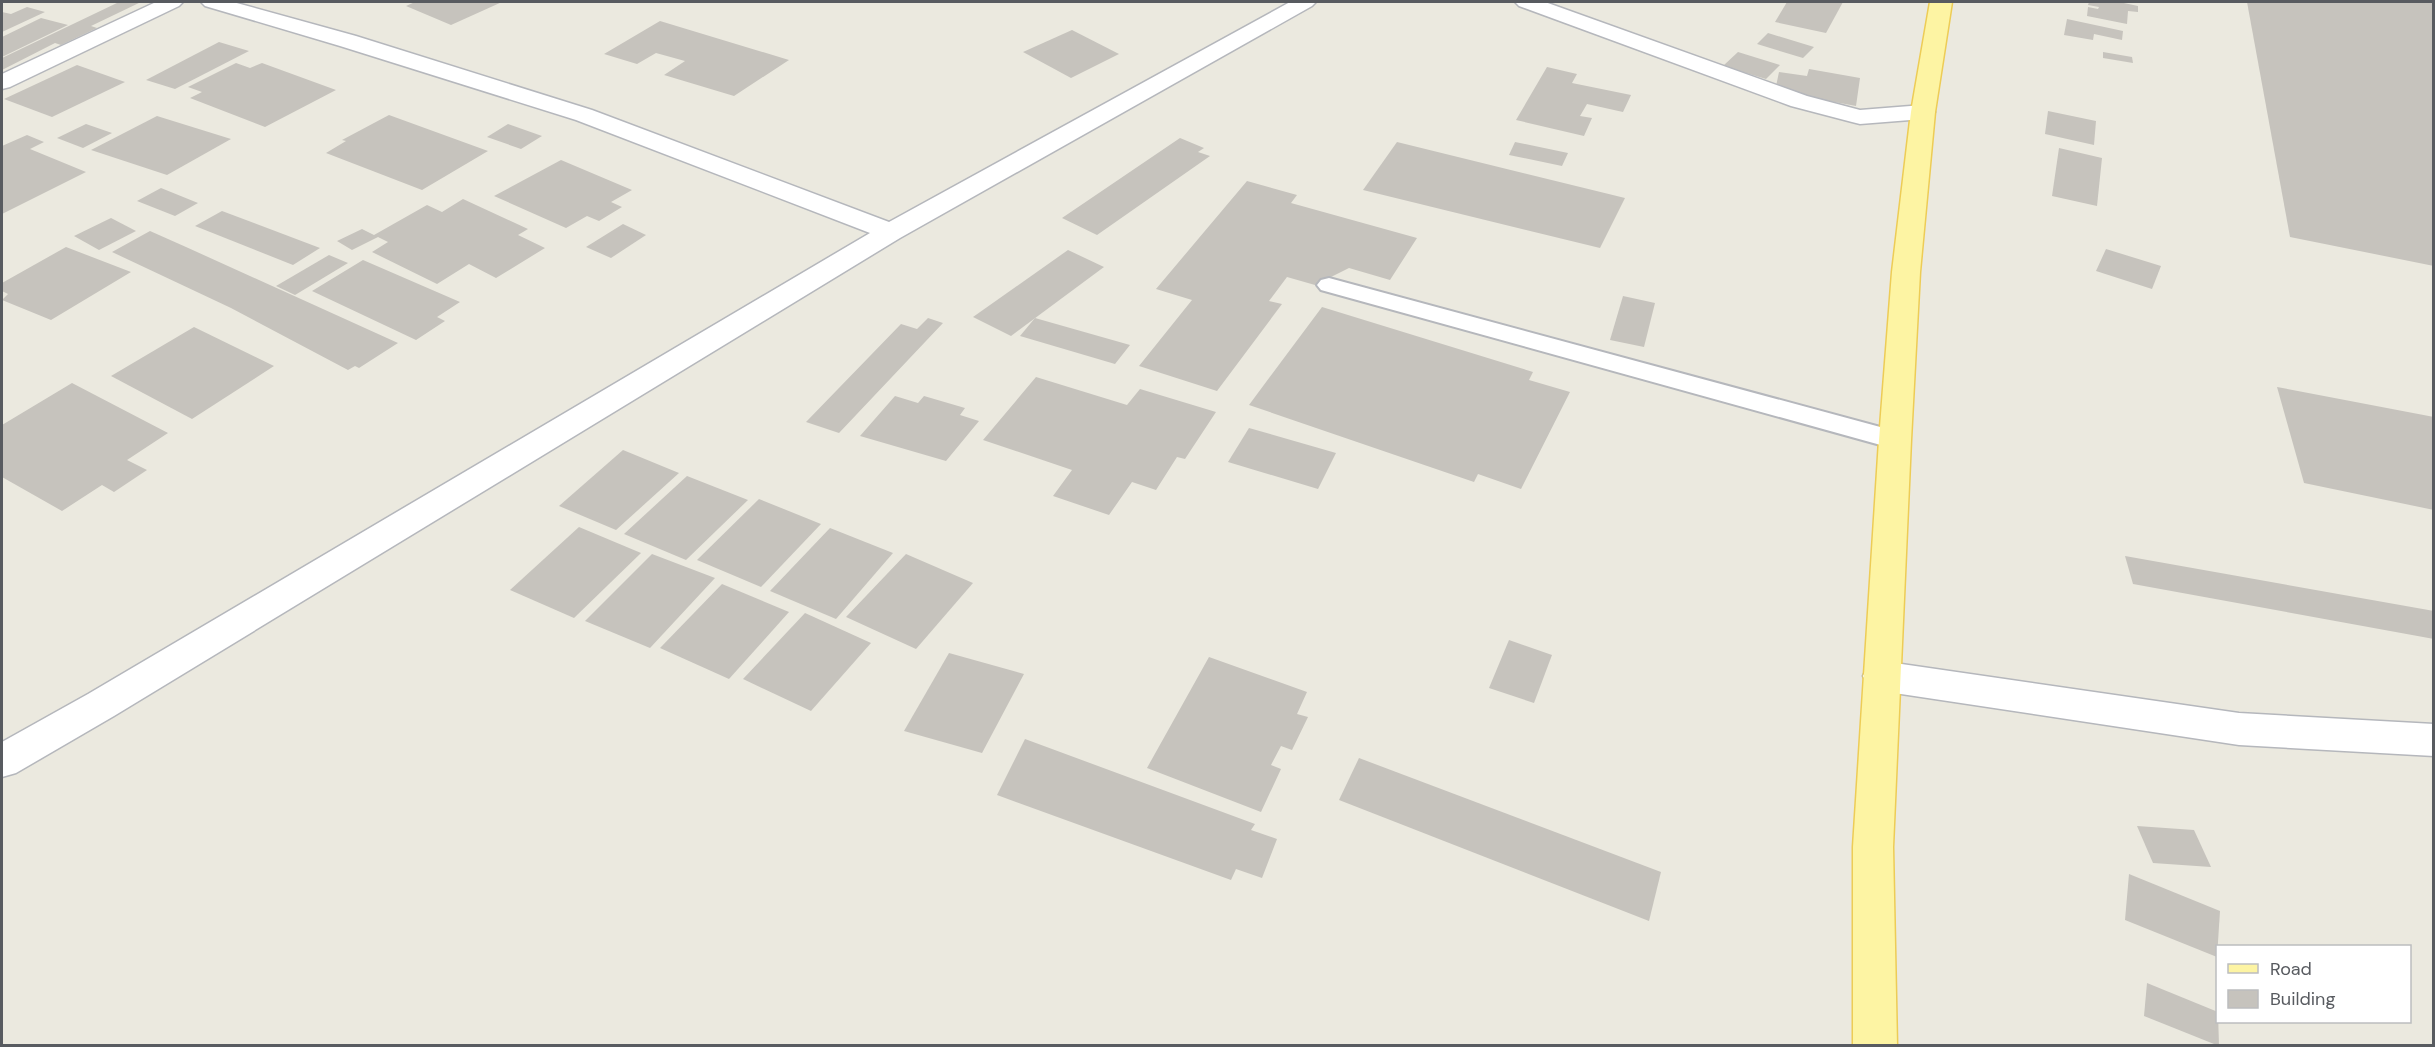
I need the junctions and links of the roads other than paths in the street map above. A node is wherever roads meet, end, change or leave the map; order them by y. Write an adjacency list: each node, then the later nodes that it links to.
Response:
1 (172, 2): 6 (street)
2 (212, 2): 8 (street)
3 (1305, 2): 8 (street)
4 (1526, 2): 7 (street)
5 (1941, 2): 7 (main road)
6 (2, 82)
7 (1923, 112): 10 (main road)
8 (891, 232): 13 (street)
9 (1329, 285): 10 (lane)
10 (1895, 440): 11 (main road)
11 (1881, 676): 12 (street); 14 (main road)
12 (2433, 740)
13 (2, 761)
14 (1875, 1046)

